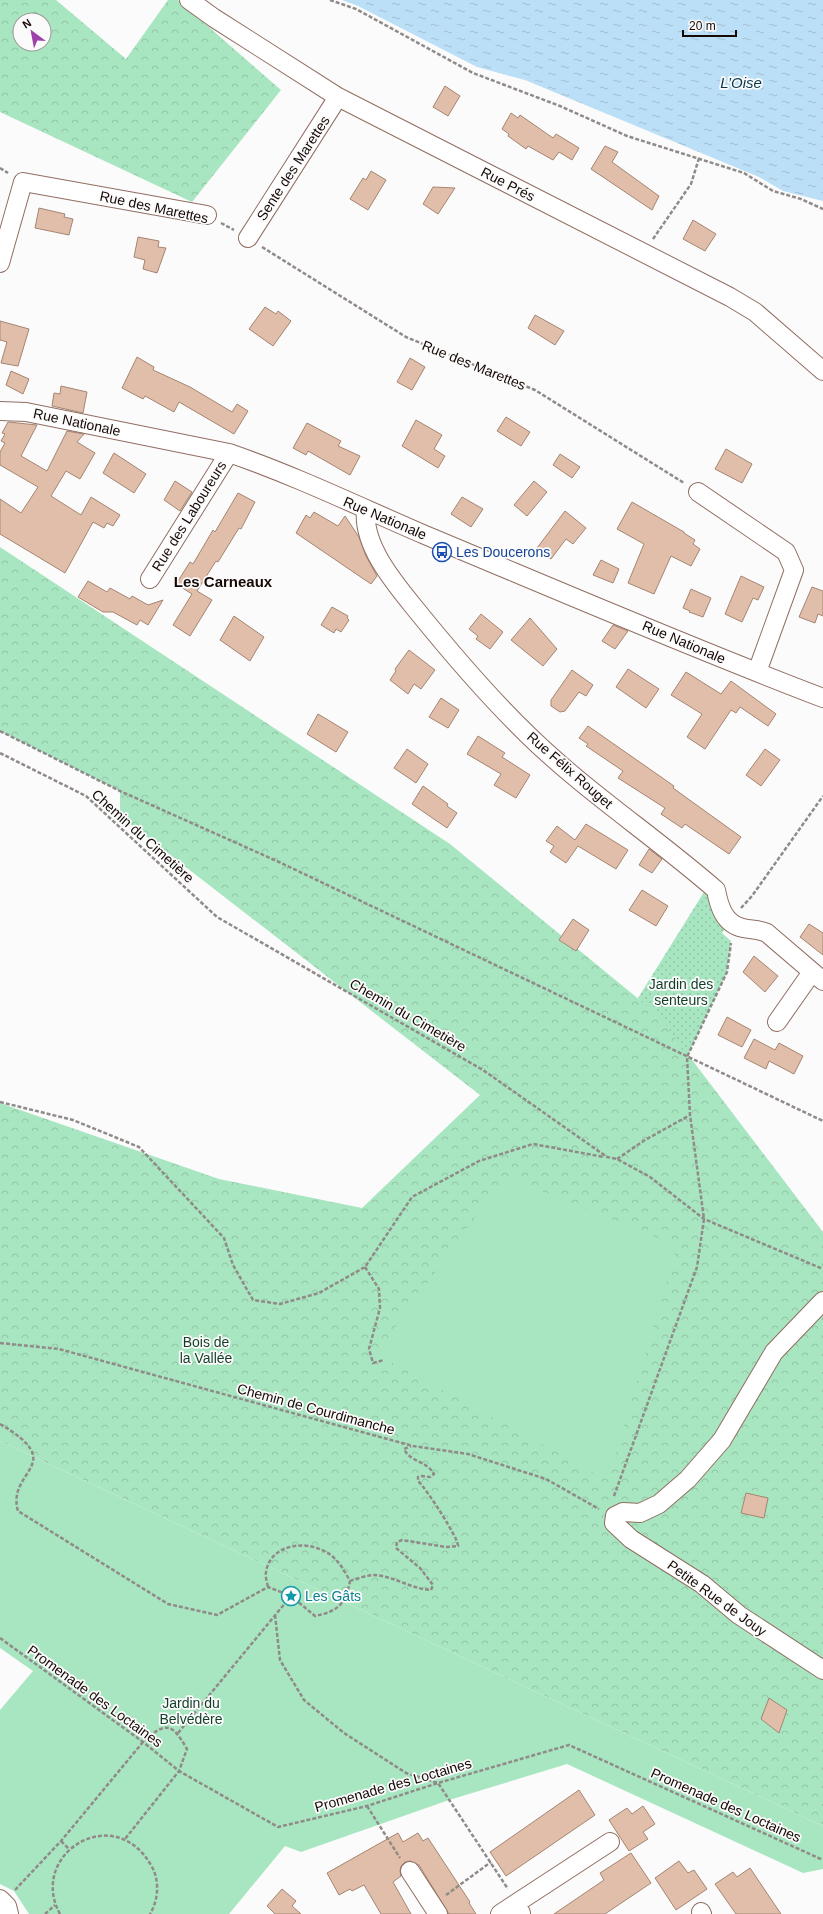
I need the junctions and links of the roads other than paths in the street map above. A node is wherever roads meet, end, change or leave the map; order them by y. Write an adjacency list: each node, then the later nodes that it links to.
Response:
1 (189, 0): 2 (street, Rue Prés)
2 (338, 97): 4 (street, Sente des Marettes); 6 (street, Rue Prés)
3 (207, 216): 5 (street, Rue des Marettes)
4 (248, 238)
5 (0, 263)
6 (823, 371)
7 (0, 411): 8 (street, Rue Nationale)
8 (228, 453): 10 (street, Rue Nationale); 11 (street, Rue des Laboureurs)
9 (698, 492): 12 (street)
10 (366, 510): 12 (street, Rue Nationale); 14 (street, Rue Félix Rouget)
11 (150, 579)
12 (757, 672): 13 (street, Rue Nationale)
13 (823, 698)
14 (818, 976): 15 (street)
15 (777, 1022)
16 (823, 1301): 17 (street, Petite Rue de Jouy)
17 (823, 1670)
18 (610, 1842): 20 (street)
19 (410, 1871): 21 (street)
20 (518, 1907): 22 (street)
21 (435, 1909)
22 (500, 1914)

